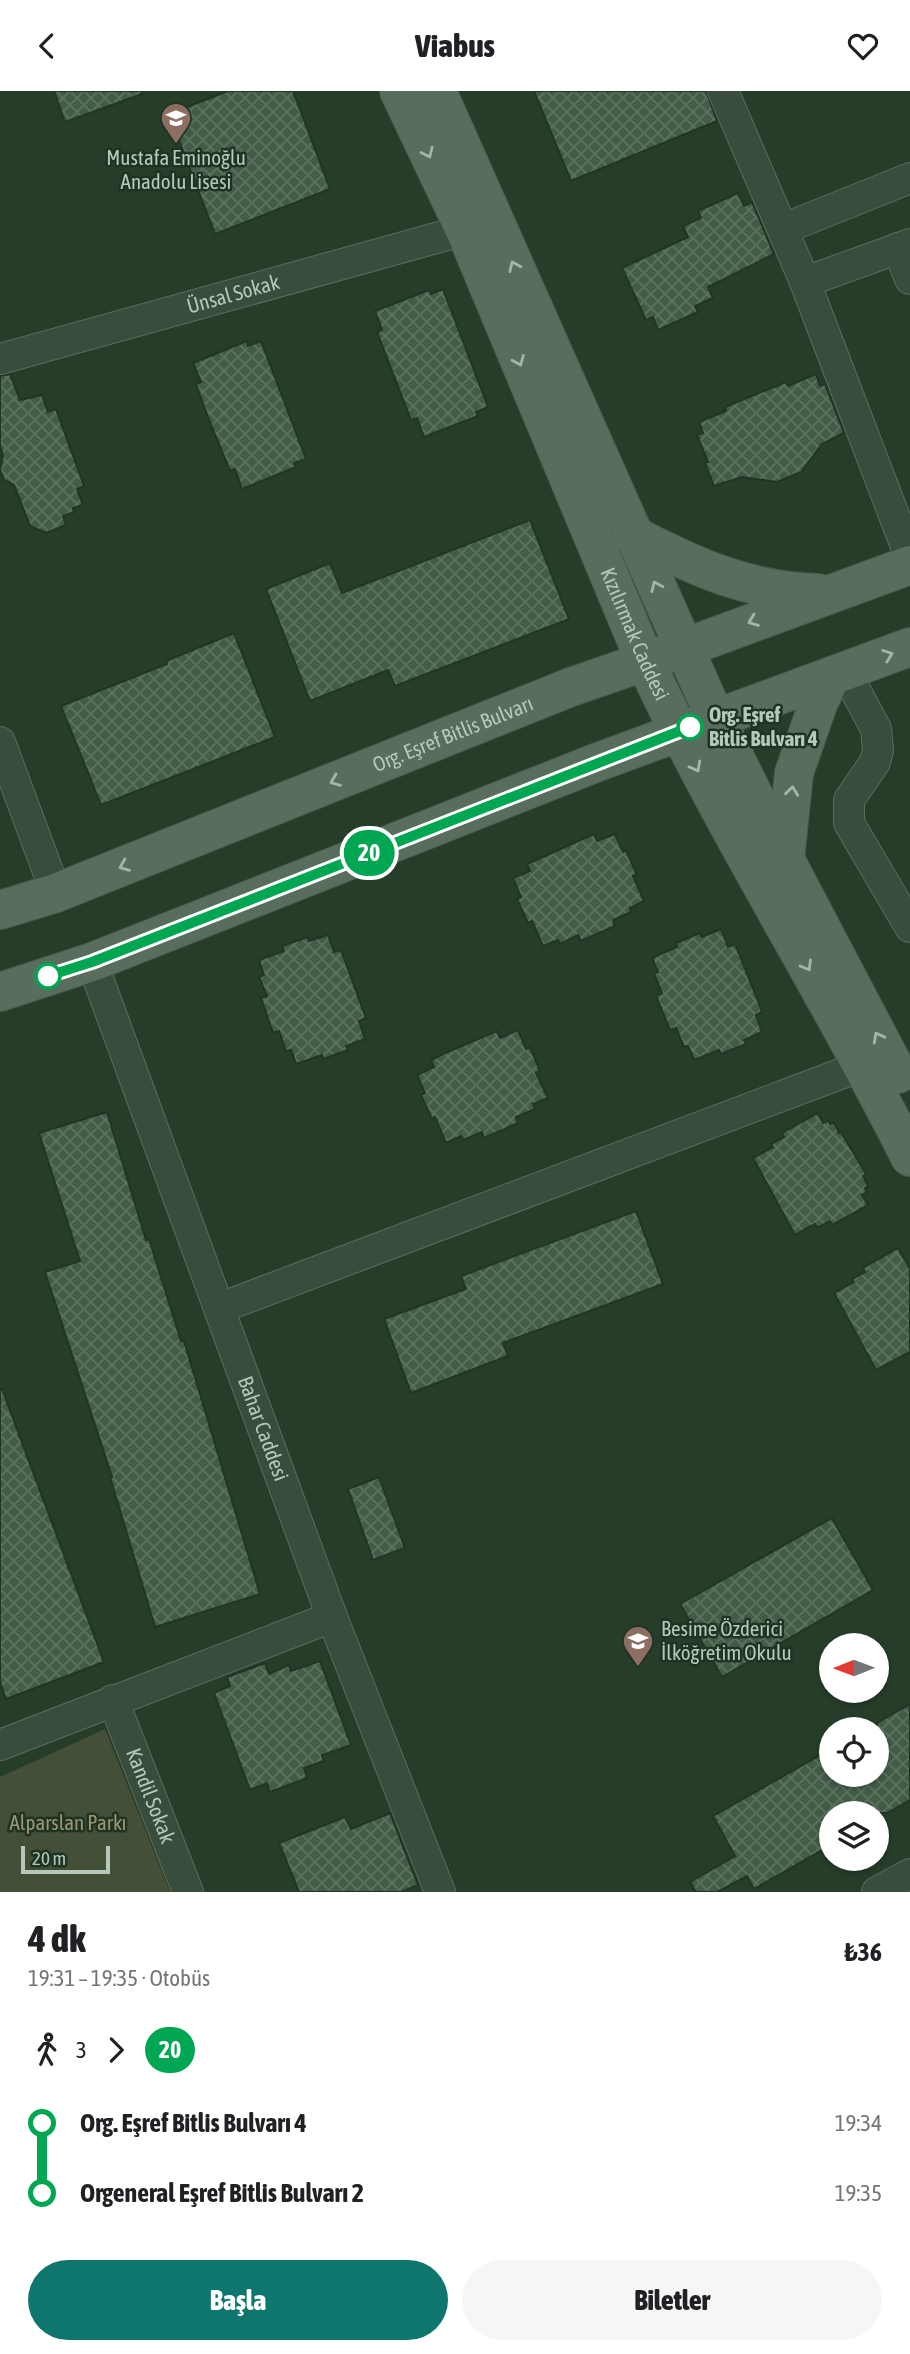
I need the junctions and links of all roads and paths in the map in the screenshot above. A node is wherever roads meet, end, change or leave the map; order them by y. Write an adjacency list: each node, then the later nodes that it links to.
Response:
1 (399, 91): 6 (main road, Kızılırmak Caddesi, one-way to 6)
2 (437, 91): 11 (main road, Kızılırmak Caddesi, one-way to 2)
3 (723, 91): 5 (street)
4 (910, 178): 5 (street)
5 (783, 229): 9 (street)
6 (465, 230): 10 (street, Ünsal Sokak); 17 (main road, Kızılırmak Caddesi, one-way to 17)
7 (904, 246): 8 (street); 9 (street)
8 (910, 279)
9 (805, 282): 12 (street)
10 (0, 359)
11 (633, 535): 14 (main road); 16 (main road, Kızılırmak Caddesi, one-way to 11)
12 (910, 557)
13 (910, 565): 14 (main road, Org. Eşref Bitlis Bulvarı)
14 (830, 593): 16 (main road, Org. Eşref Bitlis Bulvarı, one-way to 16)
15 (910, 647): 18 (main road, one-way to 15)
16 (684, 648): 17 (main road, Org. Eşref Bitlis Bulvarı); 19 (main road, Kızılırmak Caddesi)
17 (645, 661): 20 (main road, Kızılırmak Caddesi); 23 (main road, Org. Eşref Bitlis Bulvarı, one-way to 23)
18 (838, 673): 19 (main road); 22 (main road, one-way to 18); 25 (street)
19 (715, 717): 20 (main road); 22 (main road, Kızılırmak Caddesi)
20 (678, 732): 26 (main road); 28 (main road, Kızılırmak Caddesi, one-way to 28)
21 (0, 741): 23 (street)
22 (785, 859): 29 (main road, Kızılırmak Caddesi, one-way to 22)
23 (56, 893): 24 (main road, Org. Eşref Bitlis Bulvarı)
24 (0, 910)
25 (910, 927)
26 (92, 962): 27 (main road); 31 (street, Bahar Caddesi)
27 (0, 992)
28 (864, 1065): 30 (main road, Kızılırmak Caddesi); 31 (street)
29 (910, 1097)
30 (910, 1157)
31 (220, 1307): 32 (street, Bahar Caddesi)
32 (332, 1617): 33 (street); 37 (street, Bahar Caddesi)
33 (113, 1700): 34 (street); 36 (street, Kandil Sokak)
34 (0, 1745)
35 (910, 1874): 38 (street)
36 (188, 1892)
37 (440, 1892)
38 (877, 1892)

